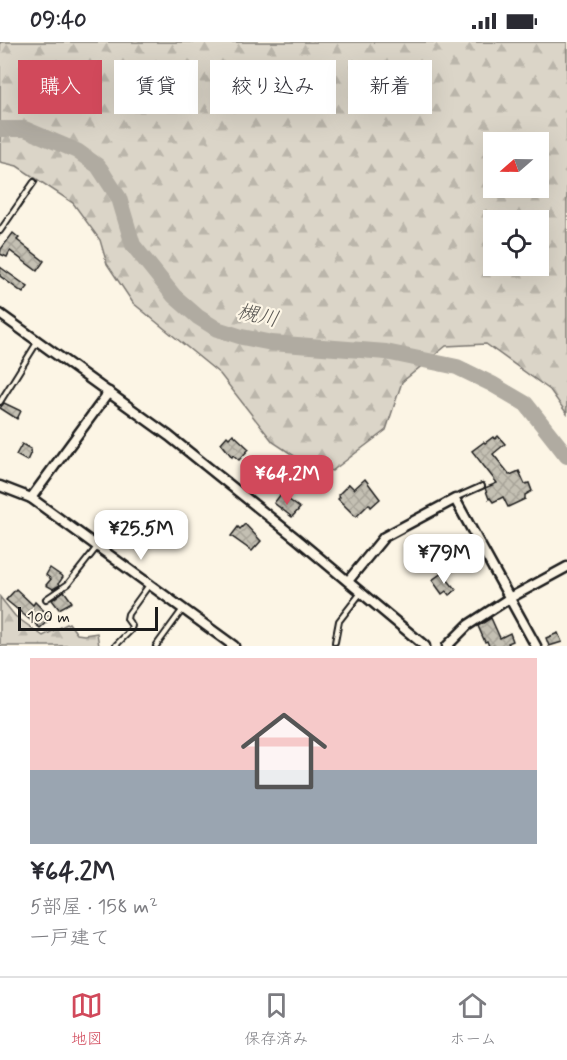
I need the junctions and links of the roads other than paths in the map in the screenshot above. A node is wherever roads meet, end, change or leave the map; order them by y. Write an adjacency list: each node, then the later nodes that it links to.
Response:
1 (34, 182): 2 (lane)
2 (0, 231)
3 (1, 317): 4 (street)
4 (38, 341): 5 (street); 6 (lane)
5 (109, 392): 9 (street); 13 (street)
6 (0, 402)
7 (0, 486): 9 (street)
8 (482, 486): 10 (lane)
9 (31, 498): 11 (street)
10 (455, 499): 13 (street); 17 (street)
11 (97, 546): 14 (street); 16 (lane)
12 (567, 567): 17 (street)
13 (348, 581): 15 (street)
14 (150, 584): 18 (street); 21 (lane)
15 (361, 592): 20 (lane); 24 (street)
16 (46, 599)
17 (508, 599): 25 (street); 26 (street)
18 (183, 609): 19 (street); 22 (lane)
19 (222, 642): 23 (street)
20 (335, 642)
21 (116, 645)
22 (156, 646)
23 (234, 646)
24 (425, 646)
25 (447, 646)
26 (536, 646)

